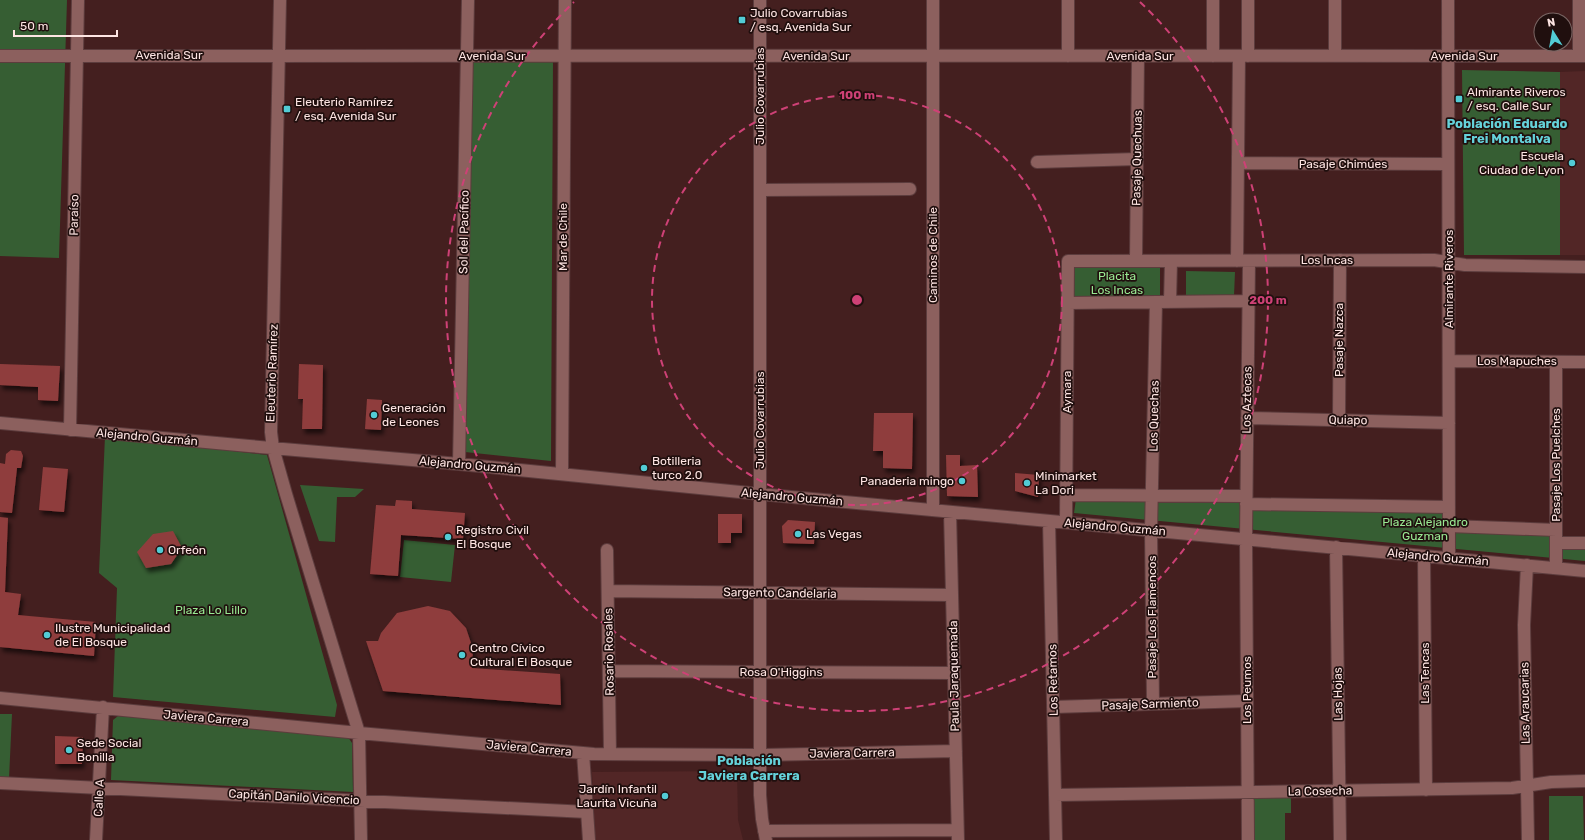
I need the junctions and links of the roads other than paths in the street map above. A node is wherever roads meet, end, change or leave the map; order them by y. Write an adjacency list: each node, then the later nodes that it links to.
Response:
1 (78, 0): 15 (street, Paraíso)
2 (280, 0): 13 (street, Eleuterio Ramírez)
3 (468, 0): 16 (street, Sol del Pacífico)
4 (565, 0): 17 (street, Mar de Chile)
5 (760, 0): 18 (street, Julio Covarrubias)
6 (933, 0): 19 (street, Caminos de Chile)
7 (1068, 0): 20 (street)
8 (1212, 0): 22 (street)
9 (1248, 0): 23 (street, Los Aztecas)
10 (1335, 0): 24 (street)
11 (1448, 0): 25 (street, Almirante Riveros)
12 (1579, 0): 26 (street)
13 (279, 54): 15 (street, Avenida Sur); 16 (street, Avenida Sur); 52 (street, Eleuterio Ramírez)
14 (0, 56): 15 (street, Avenida Sur)
15 (77, 56): 51 (street, Paraíso)
16 (467, 56): 17 (street, Avenida Sur); 53 (street, Sol del Pacífico)
17 (564, 56): 18 (street, Avenida Sur); 54 (street, Mar de Chile)
18 (760, 56): 19 (street, Avenida Sur); 32 (street, Julio Covarrubias)
19 (933, 56): 20 (street, Avenida Sur); 60 (street, Caminos de Chile)
20 (1068, 56): 21 (street, Avenida Sur)
21 (1138, 56): 22 (street, Avenida Sur); 27 (street, Pasaje Quechuas)
22 (1213, 56): 23 (street, Avenida Sur)
23 (1243, 56): 24 (street, Avenida Sur); 29 (street, Los Aztecas)
24 (1335, 56): 25 (street, Avenida Sur)
25 (1448, 56): 26 (street, Avenida Sur); 30 (street, Almirante Riveros)
26 (1582, 56)
27 (1137, 159): 28 (street); 36 (street, Pasaje Quechuas)
28 (1038, 162)
29 (1238, 163): 30 (street, Pasaje Chimúes); 33 (street, Los Aztecas)
30 (1448, 164): 38 (street, Almirante Riveros)
31 (910, 189): 32 (street)
32 (760, 190): 55 (street, Julio Covarrubias)
33 (1243, 260): 34 (street, Los Incas); 37 (street, Los Incas); 40 (street, Los Aztecas)
34 (1340, 260): 38 (street, Los Incas); 48 (street, Pasaje Nazca)
35 (1068, 261): 36 (street, Los Incas); 41 (street, Aymara)
36 (1136, 261): 37 (street, Los Incas)
37 (1171, 261): 43 (street)
38 (1449, 262): 39 (street, Los Incas); 44 (street, Almirante Riveros)
39 (1585, 267)
40 (1248, 301): 43 (street); 47 (street, Los Aztecas)
41 (1067, 302): 42 (street); 56 (street, Aymara)
42 (1156, 302): 43 (street); 57 (street, Los Quechas)
43 (1170, 302)
44 (1449, 361): 45 (street, Los Mapuches); 50 (street, Almirante Riveros)
45 (1556, 362): 46 (street, Los Mapuches); 66 (street, Pasaje Los Puelches)
46 (1585, 362)
47 (1247, 418): 48 (street, Quiapo); 58 (street, Los Aztecas)
48 (1339, 420): 50 (street, Quiapo)
49 (0, 423): 51 (street, Alejandro Guzmán)
50 (1449, 423): 59 (street, Almirante Riveros)
51 (70, 430): 52 (street, Alejandro Guzmán)
52 (273, 448): 53 (street, Alejandro Guzmán); 88 (street, Eleuterio Ramírez)
53 (459, 464): 54 (street, Alejandro Guzmán)
54 (562, 474): 55 (street, Alejandro Guzmán)
55 (760, 494): 60 (street, Alejandro Guzmán); 78 (street, Julio Covarrubias)
56 (1066, 494): 57 (street); 63 (street, Aymara)
57 (1152, 494): 58 (street); 65 (street, Los Quechas)
58 (1246, 500): 59 (street); 67 (street, Los Aztecas)
59 (1449, 507): 64 (street, Almirante Riveros)
60 (933, 510): 61 (street, Alejandro Guzmán)
61 (950, 512): 62 (street, Alejandro Guzmán); 79 (street, Paula Jaraquemada)
62 (1049, 521): 63 (street, Alejandro Guzmán); 87 (street, Los Retamos)
63 (1066, 522): 65 (street, Alejandro Guzmán)
64 (1449, 526): 66 (street); 73 (street, Almirante Riveros)
65 (1151, 530): 67 (street, Alejandro Guzmán); 85 (street, Pasaje Los Flamencos)
66 (1556, 530): 68 (street, Pasaje Los Puelches)
67 (1246, 539): 70 (street, Alejandro Guzmán); 84 (street, Los Peumos)
68 (1556, 543): 69 (street); 75 (street, Pasaje Los Puelches)
69 (1585, 543)
70 (1336, 548): 72 (street, Alejandro Guzmán); 98 (street, Las Hojas)
71 (607, 550): 77 (street, Rosario Rosales)
72 (1424, 556): 73 (street, Alejandro Guzmán); 97 (street, Las Tencas)
73 (1449, 558): 74 (street, Alejandro Guzmán)
74 (1527, 565): 75 (street, Alejandro Guzmán); 95 (street, Las Araucarias)
75 (1556, 568): 76 (street, Alejandro Guzmán)
76 (1585, 571)
77 (608, 591): 78 (street, Sargento Candelaria); 80 (street, Rosario Rosales)
78 (760, 593): 79 (street, Sargento Candelaria); 81 (street, Julio Covarrubias)
79 (952, 595): 82 (street, Paula Jaraquemada)
80 (609, 671): 81 (street, Rosa O'Higgins); 91 (street, Rosario Rosales)
81 (760, 672): 82 (street, Rosa O'Higgins); 92 (street, Julio Covarrubias)
82 (954, 674): 89 (street, Paula Jaraquemada)
83 (0, 698): 86 (street, Javiera Carrera)
84 (1247, 701): 85 (street, Pasaje Sarmiento); 99 (street, Los Peumos)
85 (1153, 704): 87 (street, Pasaje Sarmiento)
86 (103, 708): 88 (street, Javiera Carrera); 96 (street, Calle A)
87 (1053, 708): 100 (street, Los Retamos)
88 (359, 733): 90 (street, Javiera Carrera); 101 (street, Eleuterio Ramírez)
89 (956, 752): 92 (street, Javiera Carrera); 103 (street, Paula Jaraquemada)
90 (583, 753): 91 (street, Javiera Carrera); 102 (street)
91 (610, 754): 92 (street, Javiera Carrera)
92 (760, 755): 104 (street, Julio Covarrubias)
93 (1585, 781): 95 (street, La Cosecha)
94 (0, 783): 96 (street, Capitán Danilo Vicencio)
95 (1527, 785): 97 (street, La Cosecha); 111 (street, Las Araucarias)
96 (99, 787): 101 (street, Capitán Danilo Vicencio); 105 (street, Calle A)
97 (1426, 790): 98 (street, La Cosecha)
98 (1340, 791): 99 (street, La Cosecha); 110 (street, Las Hojas)
99 (1248, 792): 100 (street, La Cosecha); 109 (street, Los Peumos)
100 (1055, 795): 108 (street, Los Retamos)
101 (360, 800): 102 (street, Capitán Danilo Vicencio); 106 (street, Eleuterio Ramírez)
102 (587, 812): 107 (street)
103 (958, 835): 104 (street)
104 (765, 836)
105 (96, 840)
106 (361, 840)
107 (589, 840)
108 (1056, 840)
109 (1248, 840)
110 (1340, 840)
111 (1528, 840)

